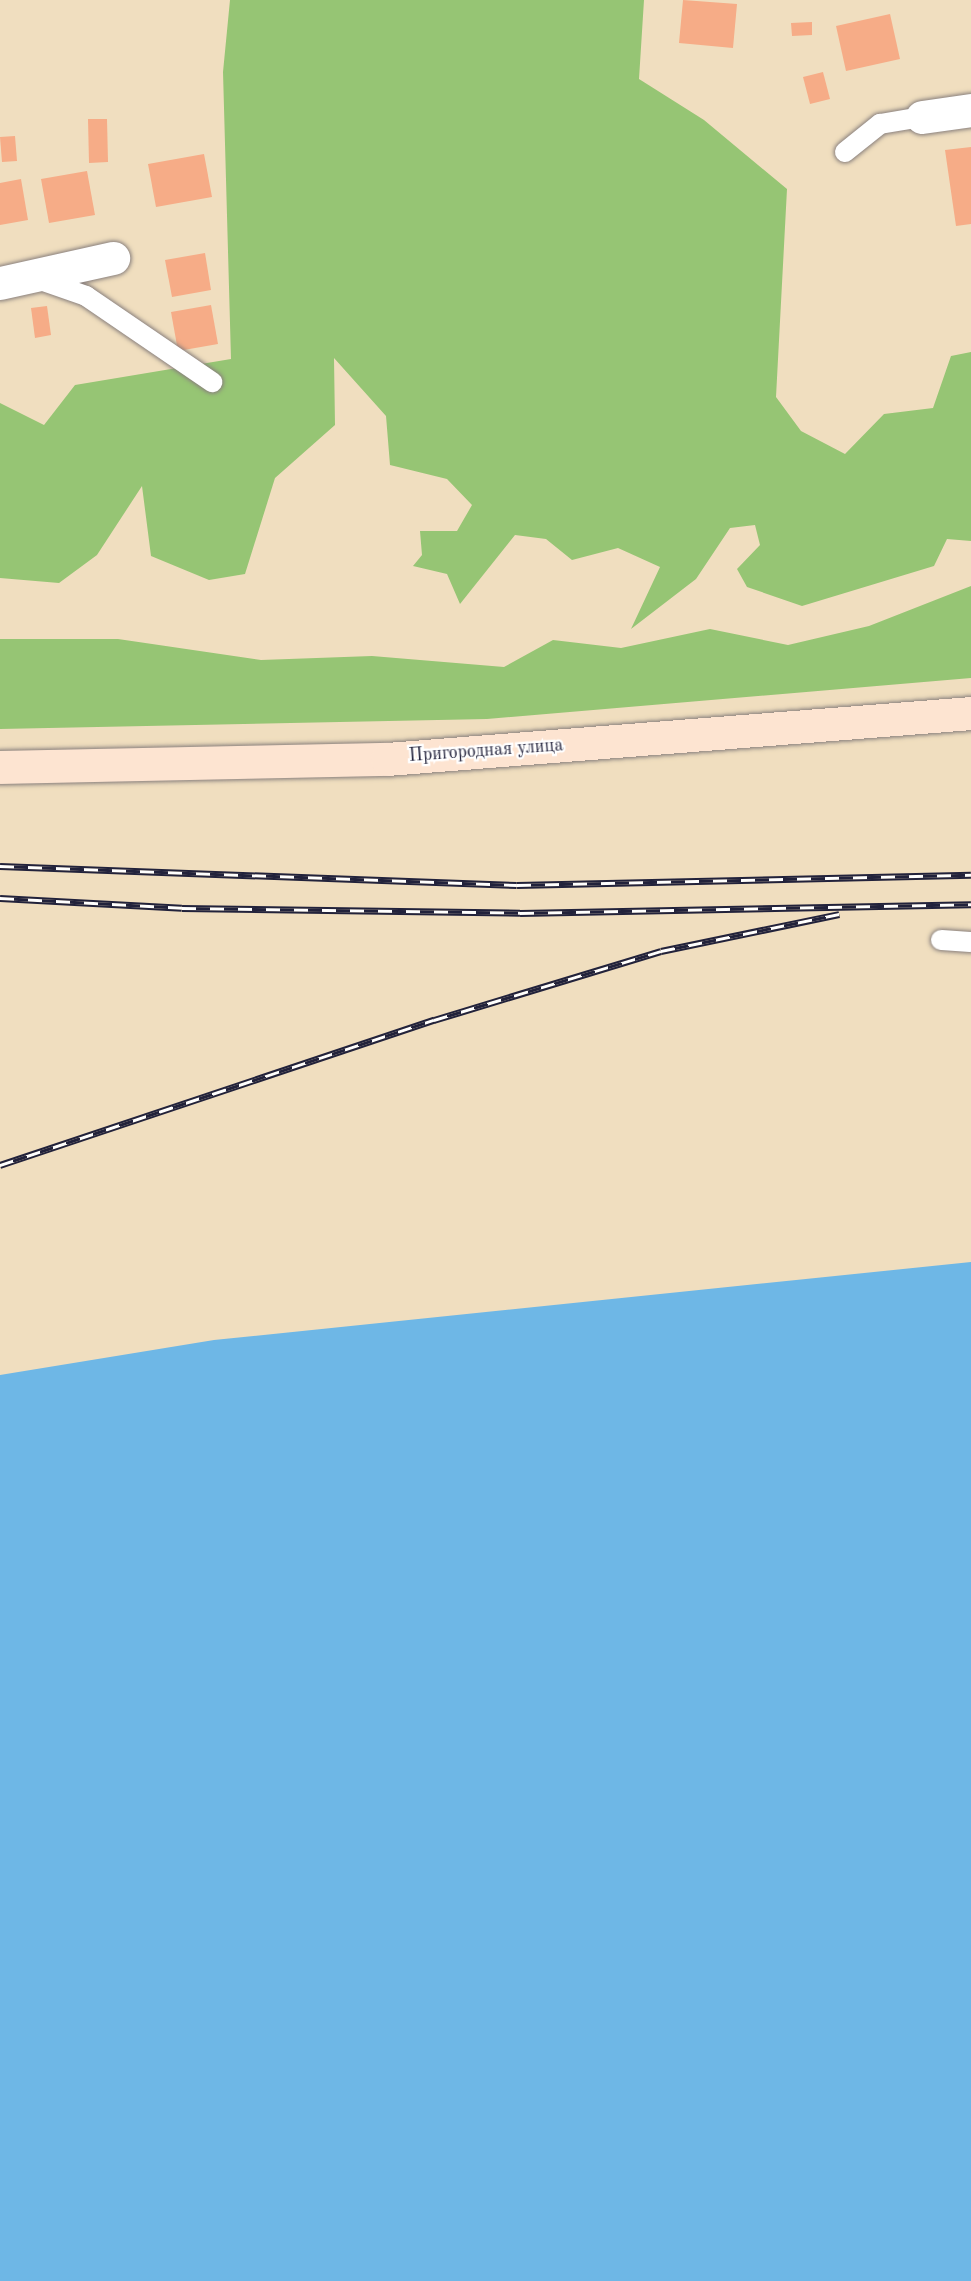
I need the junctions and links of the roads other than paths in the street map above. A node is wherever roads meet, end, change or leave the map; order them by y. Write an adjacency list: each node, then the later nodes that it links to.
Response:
1 (971, 110): 2 (street)
2 (922, 117): 3 (lane)
3 (844, 152)
4 (112, 258): 5 (street)
5 (15, 279): 6 (lane)
6 (212, 382)
7 (971, 713): 8 (main road, Пригородная улица)
8 (0, 767)
9 (941, 940): 10 (lane)
10 (971, 942)

